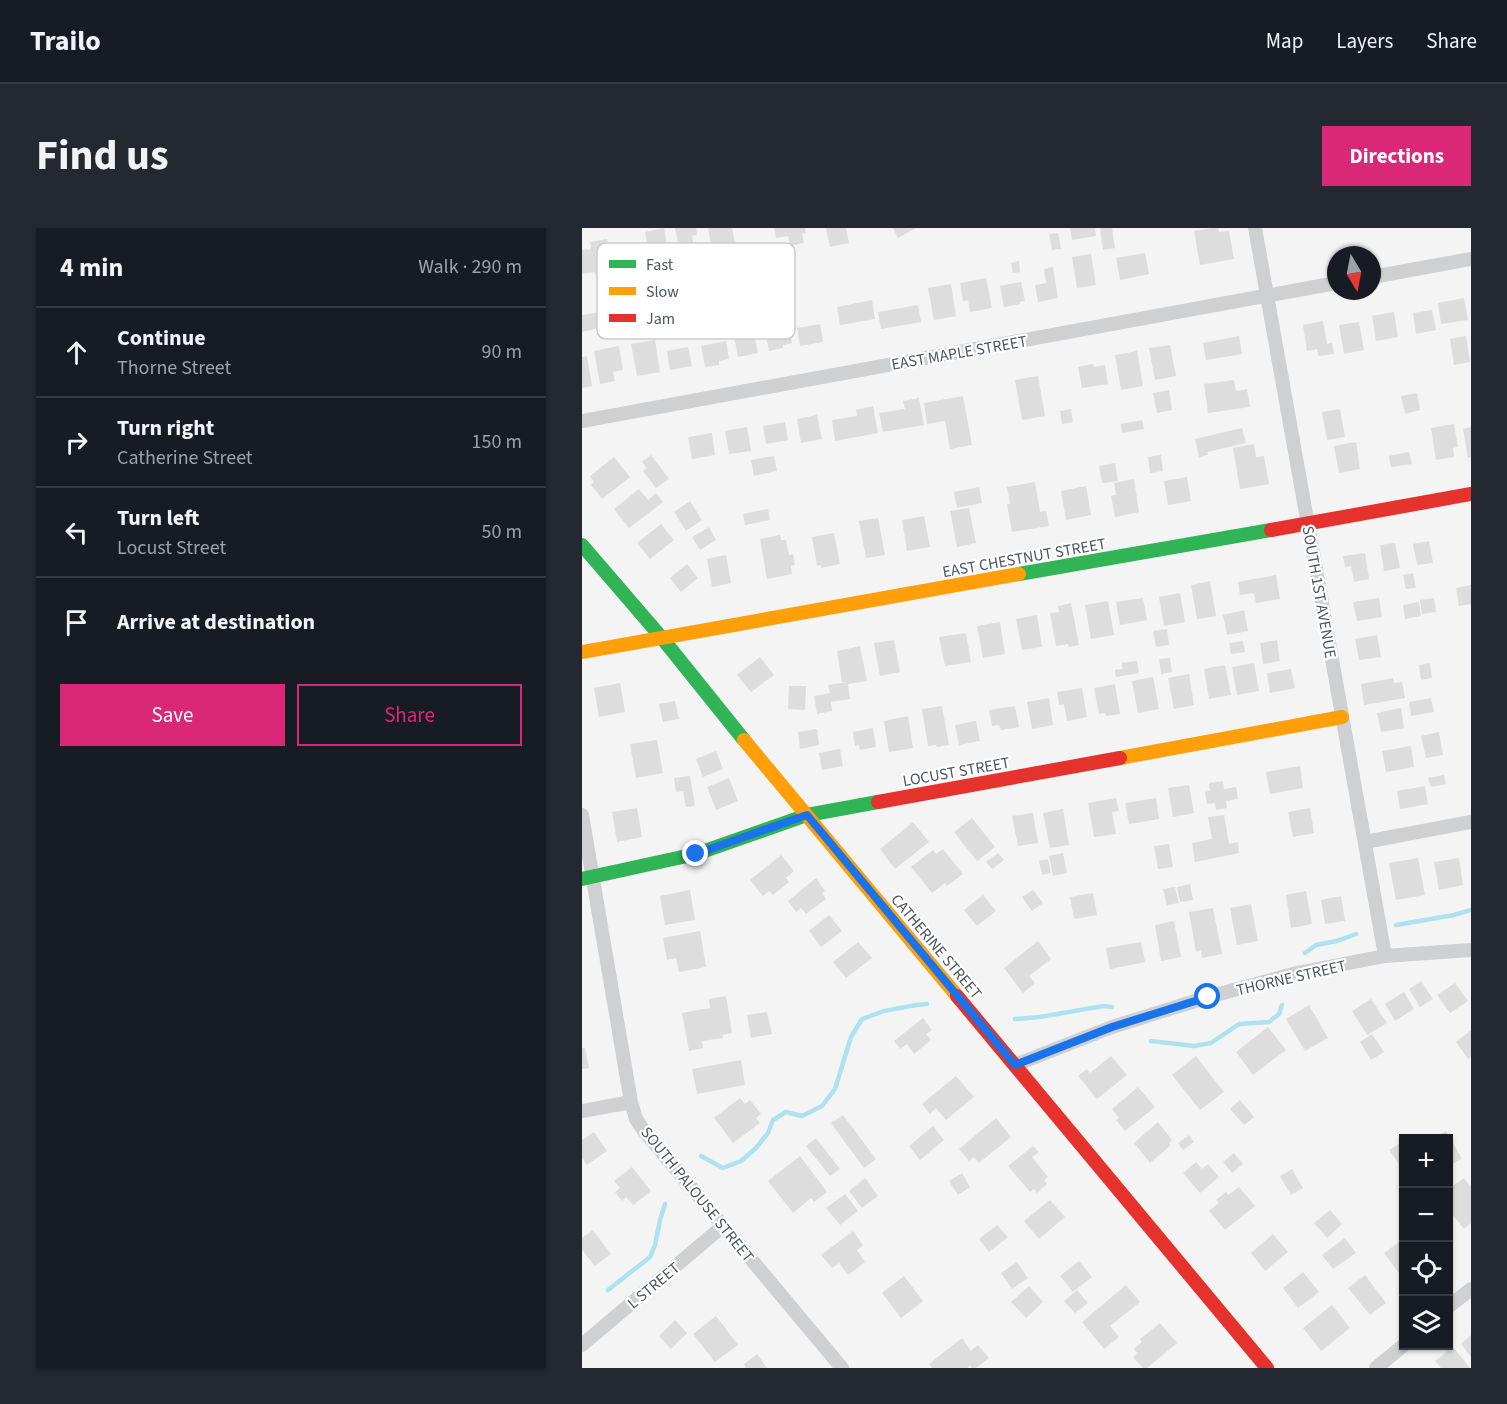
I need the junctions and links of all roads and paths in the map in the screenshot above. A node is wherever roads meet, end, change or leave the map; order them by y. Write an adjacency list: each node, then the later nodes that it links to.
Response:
1 (1255, 228): 5 (street, SOUTH 1ST AVENUE)
2 (1471, 259): 3 (street)
3 (1381, 275)
4 (1327, 285): 5 (street, EAST MAPLE STREET)
5 (1267, 296): 6 (street, EAST MAPLE STREET); 8 (street, SOUTH 1ST AVENUE)
6 (582, 421)
7 (1471, 494): 8 (street, EAST CHESTNUT STREET)
8 (1308, 523): 10 (street, EAST CHESTNUT STREET); 12 (street, SOUTH 1ST AVENUE)
9 (582, 545): 10 (street, CATHERINE STREET)
10 (662, 638): 11 (street, EAST CHESTNUT STREET); 14 (street, CATHERINE STREET)
11 (582, 652)
12 (1342, 717): 14 (street, LOCUST STREET); 16 (street, SOUTH 1ST AVENUE)
13 (582, 815): 17 (street, SOUTH PALOUSE STREET)
14 (807, 815): 17 (street, LOCUST STREET); 20 (street, CATHERINE STREET)
15 (1471, 822): 16 (street)
16 (1365, 842): 19 (street, SOUTH 1ST AVENUE)
17 (587, 878): 21 (street, SOUTH PALOUSE STREET)
18 (1471, 950): 19 (street, THORNE STREET)
19 (1385, 956): 20 (street, THORNE STREET)
20 (1015, 1065): 29 (street, CATHERINE STREET)
21 (631, 1102): 22 (street); 23 (street, SOUTH PALOUSE STREET)
22 (582, 1111)
23 (723, 1226): 26 (street, L STREET); 28 (street, SOUTH PALOUSE STREET)
24 (1471, 1288): 25 (street)
25 (1453, 1304)
26 (582, 1345)
27 (1399, 1349): 30 (street)
28 (842, 1368)
29 (1267, 1368)
30 (1376, 1368)

